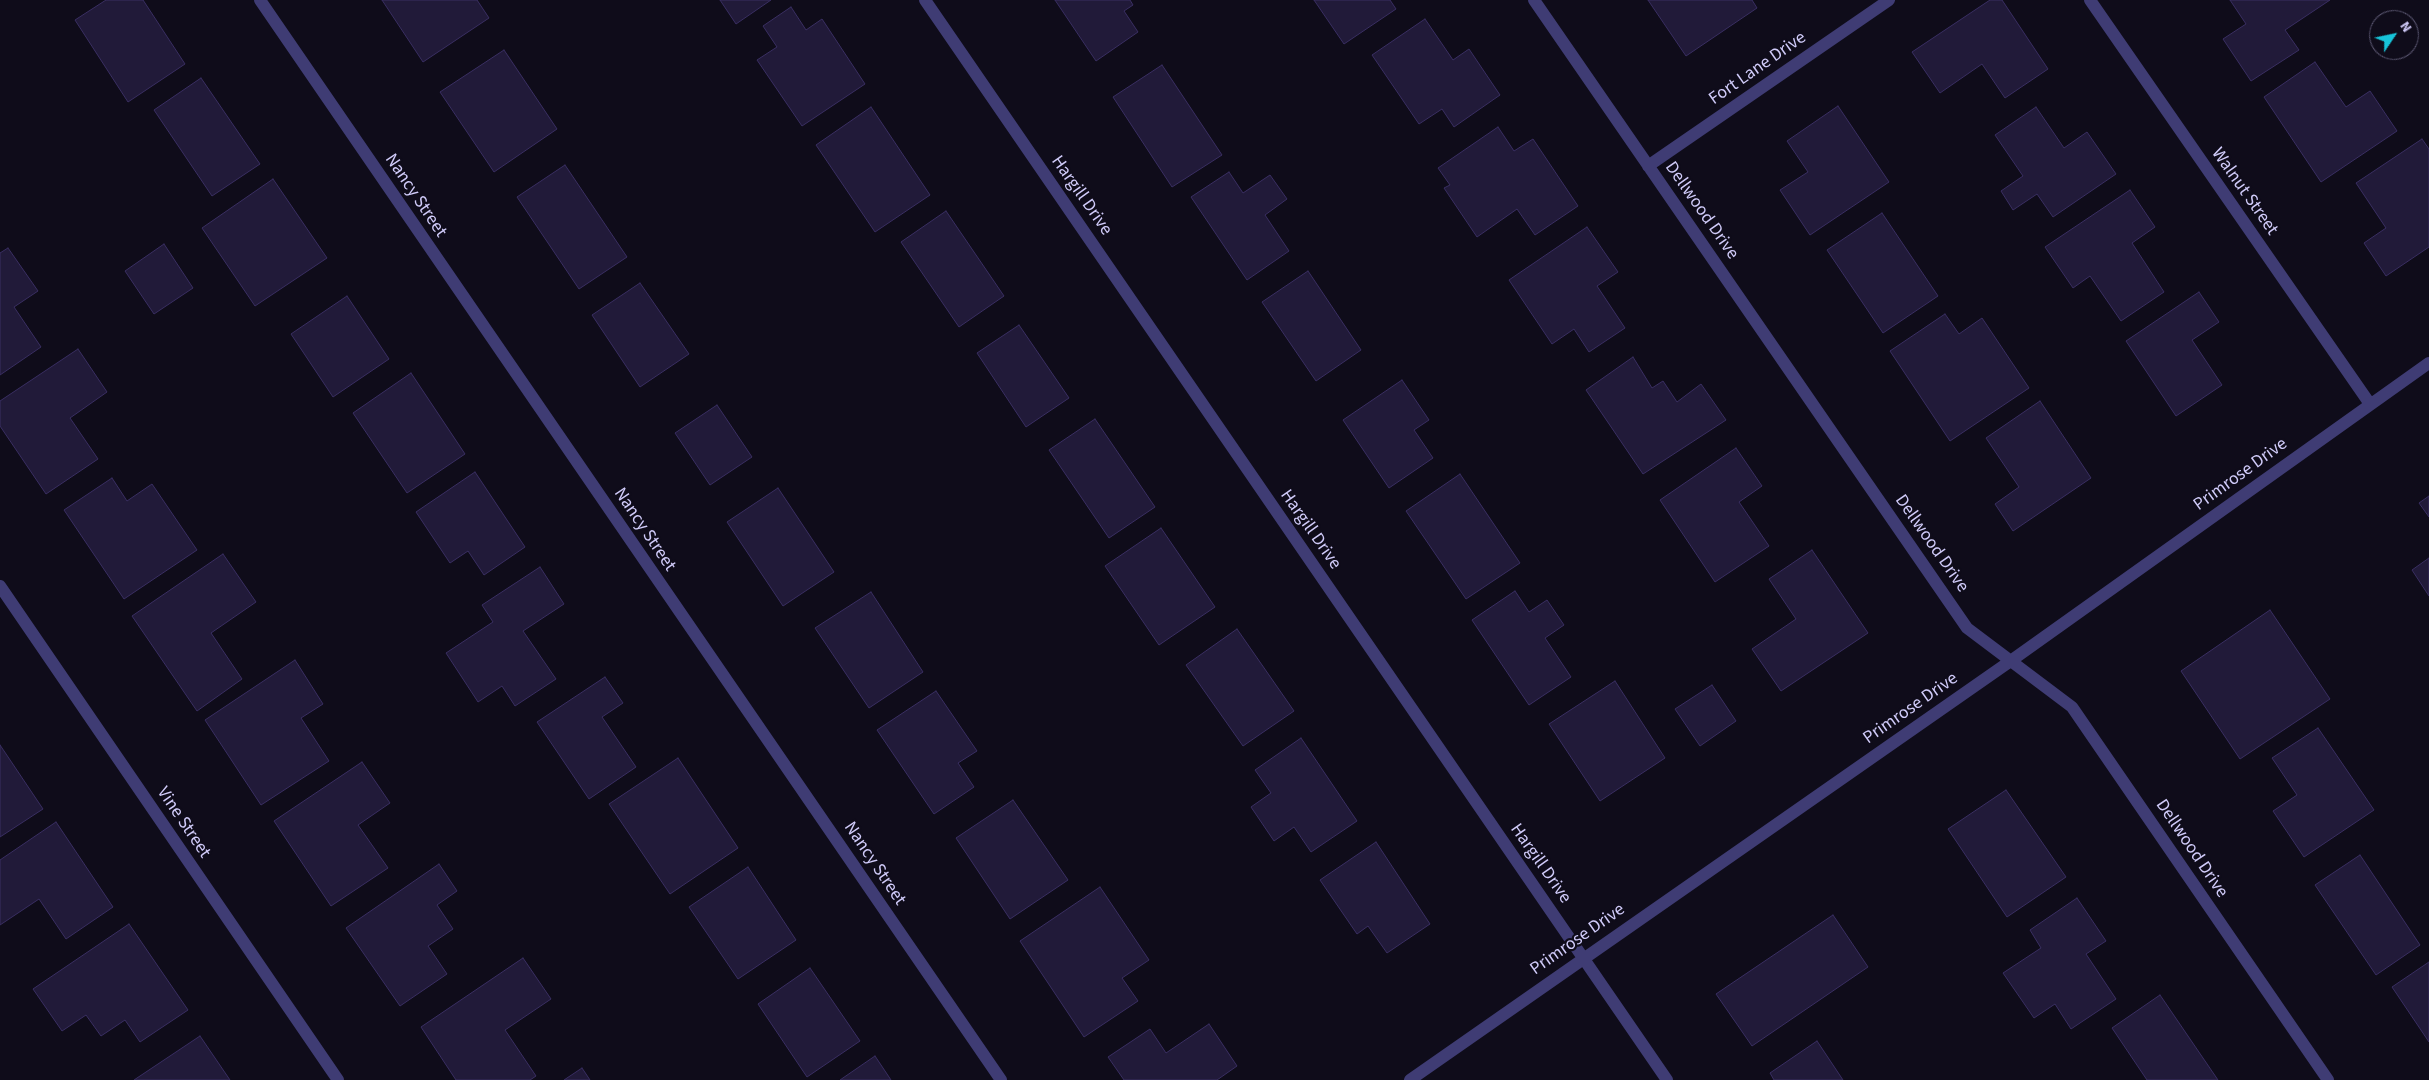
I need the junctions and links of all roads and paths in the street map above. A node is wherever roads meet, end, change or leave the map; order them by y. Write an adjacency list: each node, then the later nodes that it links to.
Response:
1 (260, 0): 13 (street, Nancy Street)
2 (925, 0): 11 (street, Hargill Drive)
3 (1534, 0): 6 (street, Dellwood Drive)
4 (1889, 0): 6 (street, Fort Lane Drive)
5 (2090, 0): 8 (street, Walnut Street)
6 (1648, 166): 10 (street, Dellwood Drive)
7 (2429, 363): 8 (street, Primrose Drive)
8 (2370, 404): 10 (street, Primrose Drive)
9 (0, 586): 12 (street, Vine Street)
10 (2012, 660): 11 (street, Primrose Drive); 16 (street, Dellwood Drive)
11 (1583, 957): 14 (street, Primrose Drive); 15 (street, Hargill Drive)
12 (338, 1080)
13 (1000, 1080)
14 (1410, 1080)
15 (1667, 1080)
16 (2328, 1080)

